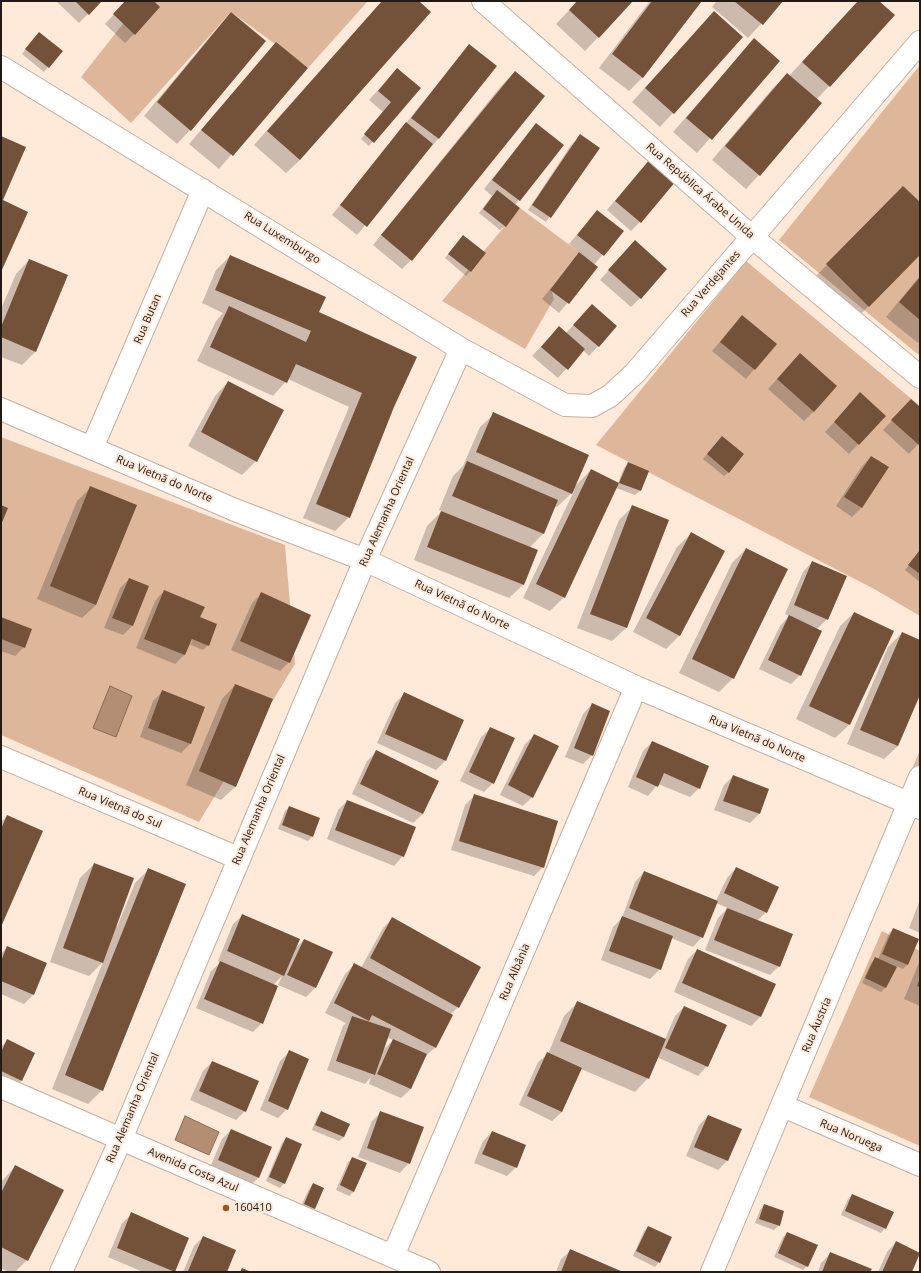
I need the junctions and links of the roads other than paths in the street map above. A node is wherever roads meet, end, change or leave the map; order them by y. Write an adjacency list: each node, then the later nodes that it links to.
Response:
1 (483, 1): 5 (street, Rua República Árabe Unida)
2 (920, 42): 5 (street, Rua Verdejantes)
3 (1, 67): 4 (street, Rua Luxemburgo)
4 (204, 190): 6 (street, Rua Luxemburgo); 10 (street, Rua Butan)
5 (752, 237): 7 (street, Rua República Árabe Unida); 8 (street, Rua Verdejantes)
6 (461, 349): 8 (street, Rua Luxemburgo); 11 (street, Rua Alemanha Oriental)
7 (920, 377)
8 (565, 405)
9 (1, 409): 10 (street, Rua Vietnã do Norte)
10 (92, 448): 11 (street, Rua Vietnã do Norte)
11 (366, 560): 12 (street, Rua Vietnã do Norte); 16 (street, Rua Alemanha Oriental)
12 (636, 687): 15 (street, Rua Vietnã do Norte); 21 (street, Rua Albânia)
13 (1, 757): 16 (street, Rua Vietnã do Sul)
14 (920, 777): 15 (street, Rua Áustria)
15 (914, 806): 18 (street, Rua Áustria)
16 (238, 858): 19 (street, Rua Alemanha Oriental)
17 (1, 1087): 19 (street, Avenida Costa Azul)
18 (783, 1106): 20 (street, Rua Noruega); 24 (street, Rua Áustria)
19 (121, 1139): 21 (street, Avenida Costa Azul); 22 (street, Rua Alemanha Oriental)
20 (920, 1165)
21 (393, 1256): 23 (street, Avenida Costa Azul)
22 (61, 1272)
23 (429, 1272)
24 (712, 1272)

